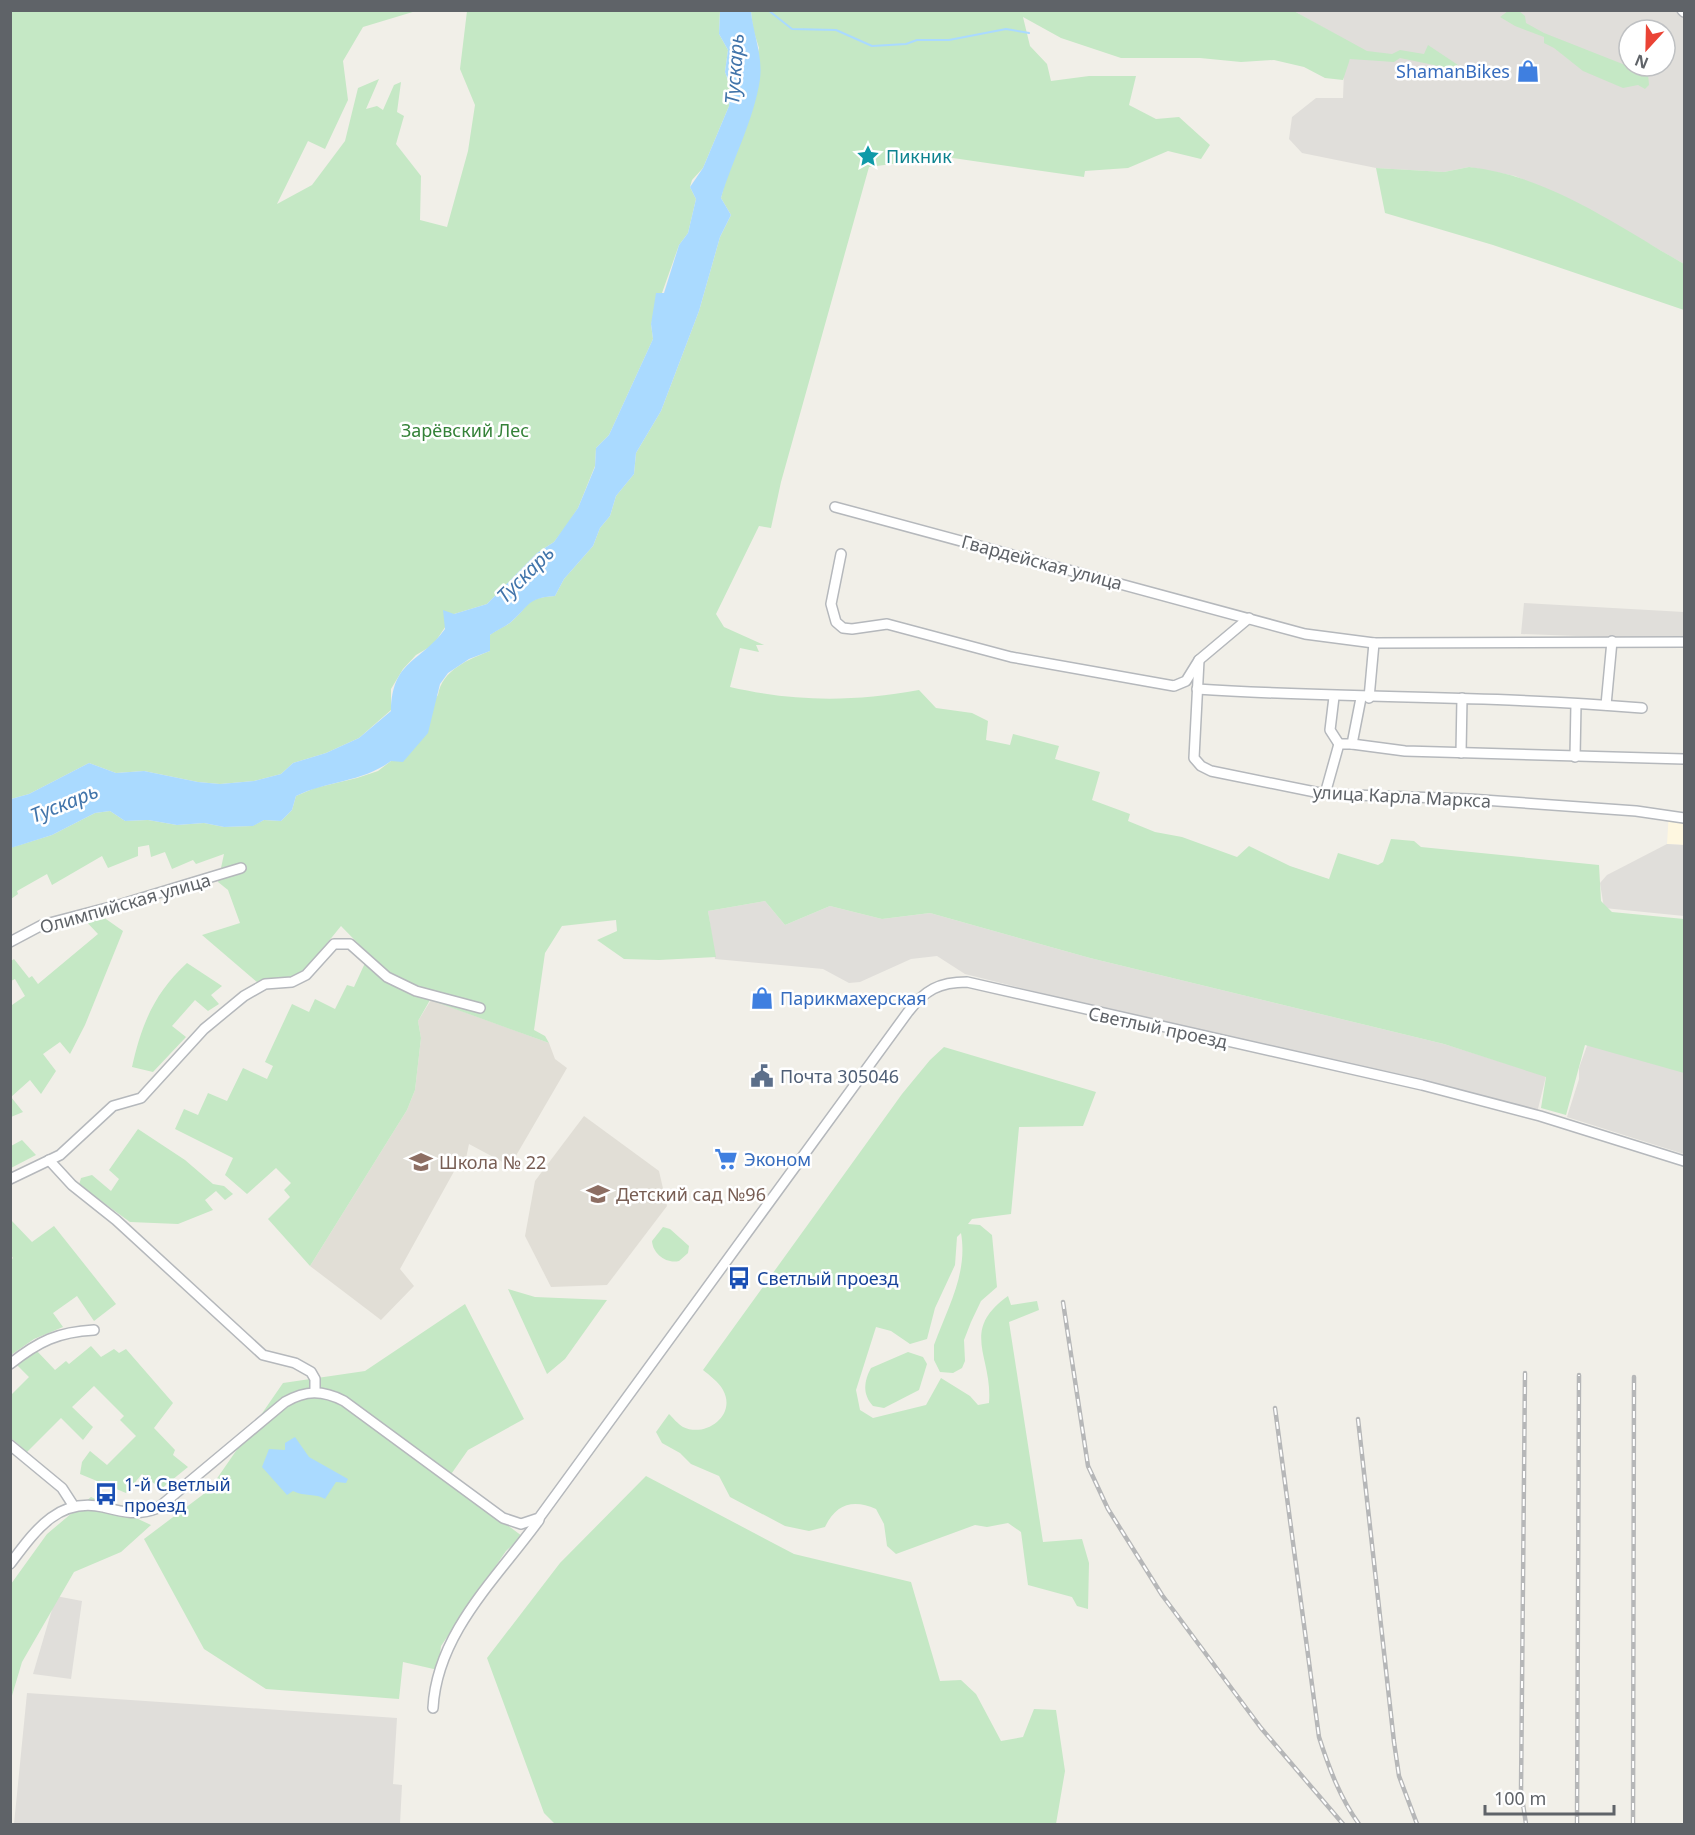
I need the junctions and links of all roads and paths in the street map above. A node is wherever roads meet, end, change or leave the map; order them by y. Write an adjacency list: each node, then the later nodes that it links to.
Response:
1 (835, 507): 3 (street, Гвардейская улица)
2 (841, 554): 7 (street)
3 (1249, 618): 6 (street); 7 (street)
4 (1612, 641): 5 (street); 6 (street); 13 (street)
5 (1684, 642)
6 (1374, 643): 10 (street)
7 (1199, 660): 8 (street, улица Карла Маркса)
8 (1197, 689): 9 (street); 20 (street, улица Карла Маркса)
9 (1334, 697): 10 (street); 15 (street)
10 (1365, 698): 11 (street); 16 (street)
11 (1462, 698): 12 (street); 17 (street)
12 (1576, 704): 13 (street); 18 (street)
13 (1606, 705): 14 (street)
14 (1642, 708)
15 (1339, 744): 16 (street); 20 (street)
16 (1352, 744): 17 (street)
17 (1461, 753): 18 (street)
18 (1575, 757): 19 (street)
19 (1684, 759)
20 (1325, 795): 21 (street, улица Карла Маркса)
21 (1684, 818)
22 (241, 868): 23 (street, Олимпийская улица)
23 (10, 942)
24 (480, 1008): 25 (street)
25 (50, 1160): 27 (street); 30 (street)
26 (1684, 1161): 33 (street, Светлый проезд)
27 (10, 1179)
28 (94, 1330): 29 (street)
29 (10, 1364)
30 (315, 1391): 32 (street); 33 (street, Светлый проезд)
31 (10, 1445): 32 (street)
32 (74, 1505): 34 (street)
33 (546, 1511): 35 (street)
34 (10, 1564)
35 (433, 1708)

